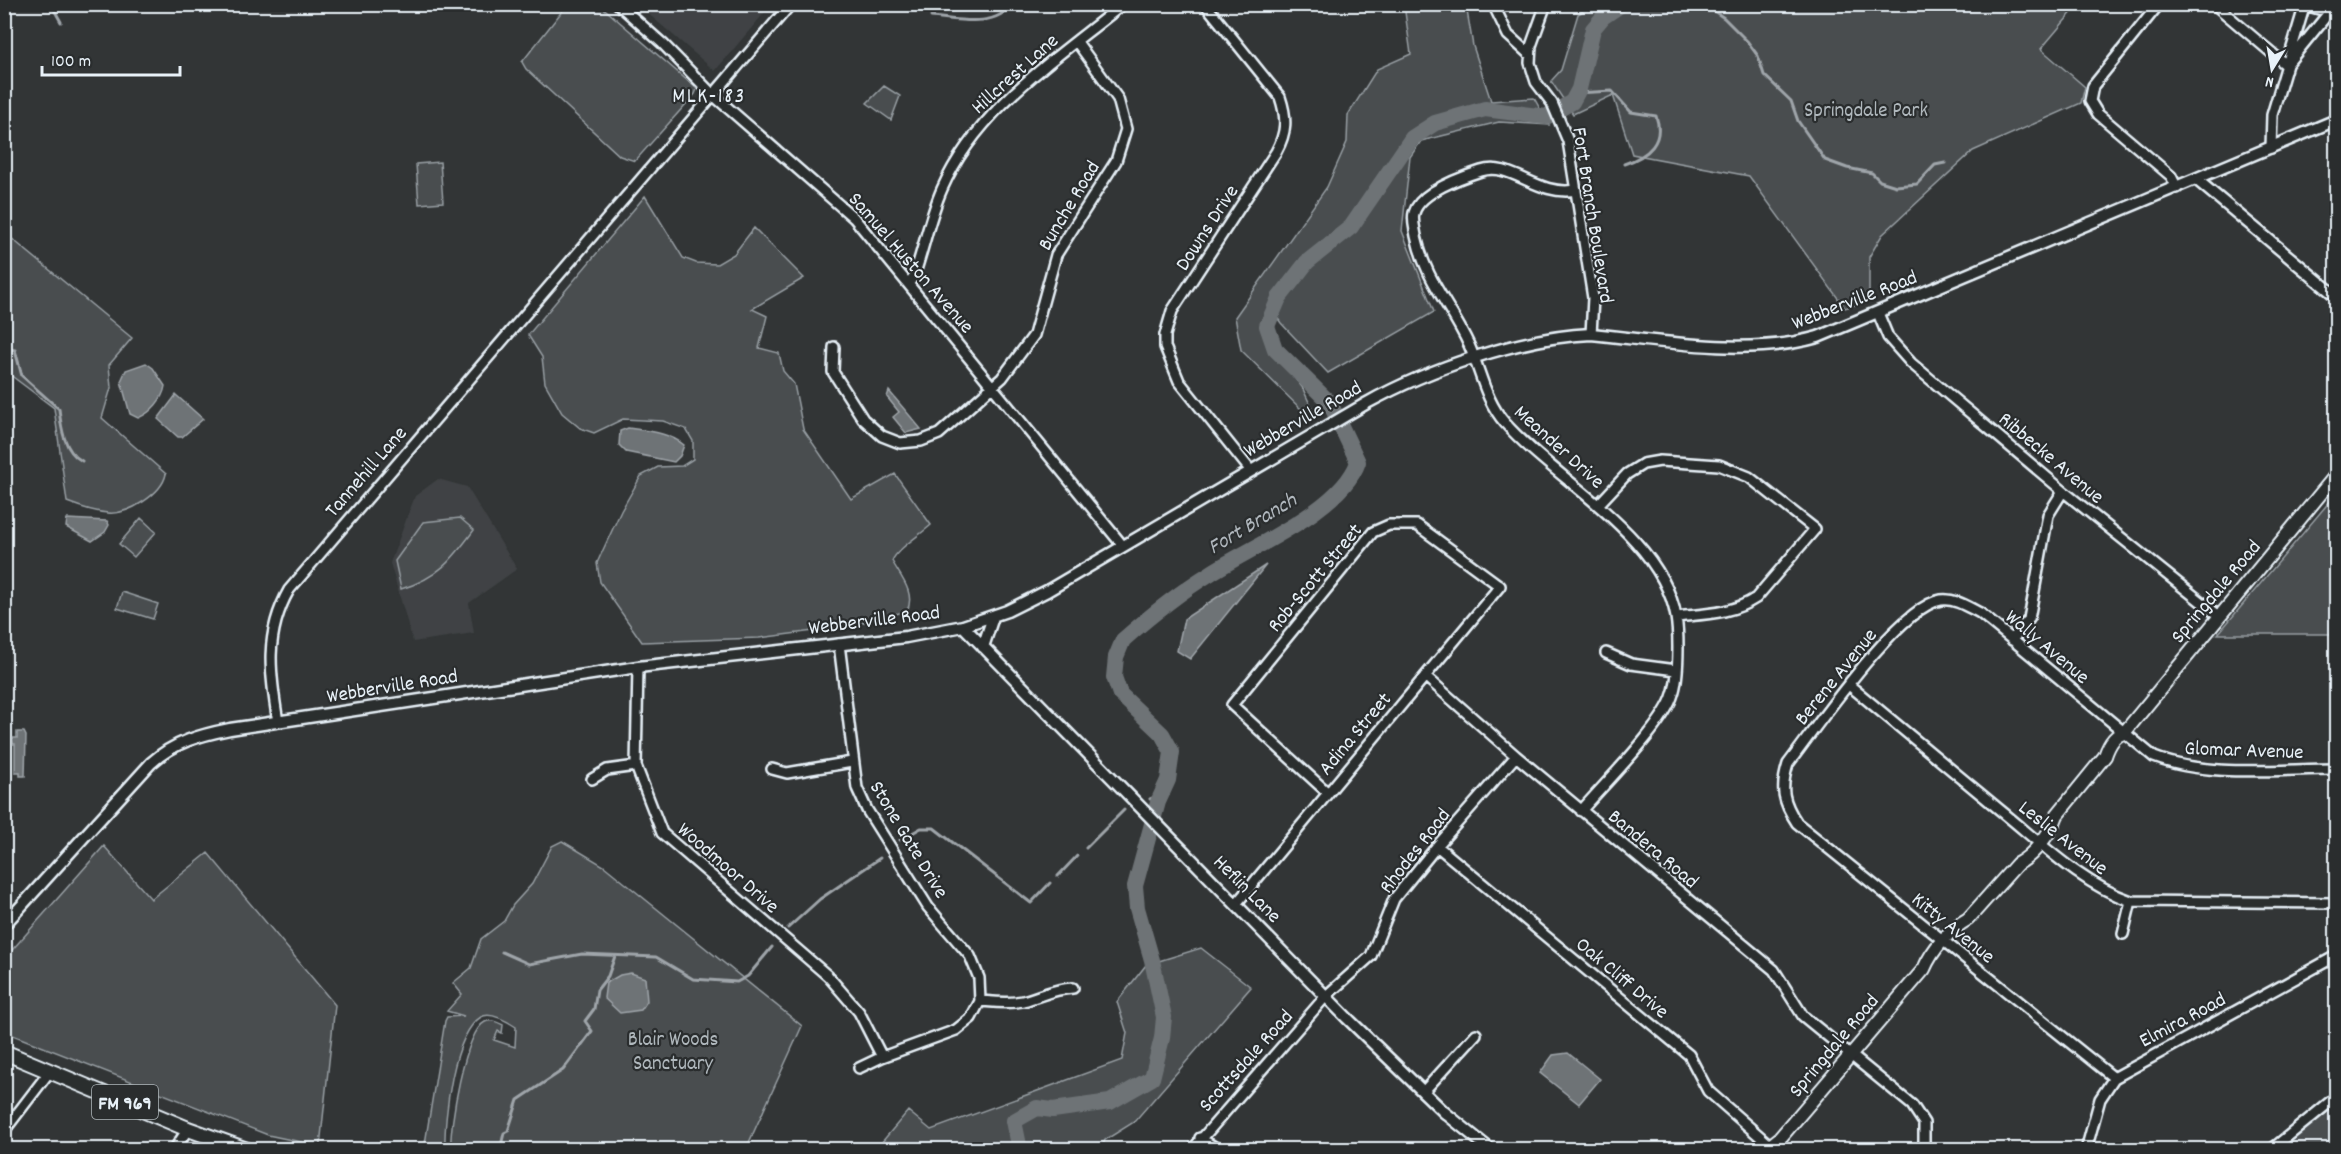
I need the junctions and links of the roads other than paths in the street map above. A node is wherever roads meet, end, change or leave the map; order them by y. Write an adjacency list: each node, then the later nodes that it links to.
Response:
1 (618, 4): 14 (street, Samuel Huston Avenue)
2 (791, 4): 14 (street, Tannehill Lane)
3 (1123, 4): 11 (street, Hillcrest Lane)
4 (1205, 4): 27 (street, Downs Drive)
5 (1493, 4): 12 (street)
6 (1546, 4): 12 (street)
7 (2159, 4): 18 (street)
8 (2214, 4): 13 (street)
9 (2305, 5): 10 (street); 13 (street)
10 (2336, 5): 13 (street)
11 (1077, 42): 20 (street, Hillcrest Lane); 26 (street, Bunche Road)
12 (1530, 55): 19 (street, Fort Branch Boulevard)
13 (2286, 65): 16 (street)
14 (713, 95): 20 (street, Samuel Huston Avenue); 46 (street, Tannehill Lane)
15 (2337, 120): 16 (street, Webberville Road)
16 (2271, 148): 17 (street, Webberville Road)
17 (2197, 180): 18 (street, Webberville Road); 21 (street)
18 (2177, 188): 22 (street, Webberville Road)
19 (1576, 190): 23 (street, Fort Branch Boulevard); 25 (street, Meander Drive)
20 (909, 283): 26 (street, Samuel Huston Avenue)
21 (2337, 296)
22 (1878, 313): 23 (street, Webberville Road); 29 (street, Ribbecke Avenue)
23 (1591, 334): 25 (street, Webberville Road)
24 (834, 347): 26 (street, Bunche Road)
25 (1475, 359): 27 (street, Webberville Road); 30 (street, Meander Drive)
26 (994, 387): 31 (street, Samuel Huston Avenue)
27 (1251, 471): 31 (street, Webberville Road)
28 (2337, 475): 35 (main road, Springdale Road)
29 (2063, 491): 35 (street, Ribbecke Avenue); 38 (street)
30 (1598, 505): 36 (street, Meander Drive); 36 (street)
31 (1123, 546): 34 (street, Webberville Road)
32 (1500, 586): 44 (street, Adina Street); 54 (street, Rob-Scott Street)
33 (1942, 600): 38 (street, Wally Avenue); 45 (street, Berene Avenue)
34 (993, 616): 37 (street, Webberville Road); 40 (street)
35 (2218, 616): 47 (main road, Springdale Road)
36 (1676, 617): 43 (street, Meander Drive)
37 (963, 627): 39 (street, Webberville Road); 40 (street, Heflin Lane)
38 (2012, 640): 47 (street, Wally Avenue)
39 (839, 644): 42 (street, Webberville Road); 49 (street, Stone Gate Drive)
40 (983, 647): 61 (street, Heflin Lane)
41 (1606, 653): 43 (street)
42 (638, 667): 46 (street, Webberville Road); 50 (street, Woodmoor Drive)
43 (1676, 670): 56 (street, Meander Drive)
44 (1425, 676): 48 (street, Bandera Road); 54 (street, Adina Street)
45 (1849, 685): 55 (street, Berene Avenue); 57 (street, Leslie Avenue)
46 (278, 722): 62 (street)
47 (2124, 733): 52 (street, Glomar Avenue); 57 (main road, Springdale Road)
48 (1516, 756): 56 (street, Bandera Road); 58 (street, Rhodes Road)
49 (852, 762): 51 (street); 68 (street, Stone Gate Drive)
50 (636, 766): 53 (street); 72 (street, Woodmoor Drive)
51 (772, 769)
52 (2337, 769)
53 (592, 779)
54 (1328, 793): 61 (street, Adina Street)
55 (1782, 795): 64 (street, Kitty Avenue)
56 (1581, 811): 71 (street, Bandera Road)
57 (2037, 840): 59 (street, Leslie Avenue); 64 (main road, Springdale Road)
58 (1437, 846): 67 (street, Rhodes Road); 86 (street, Oak Cliff Drive)
59 (2131, 901): 60 (street, Leslie Avenue); 63 (street)
60 (2337, 903)
61 (1236, 904): 67 (street, Heflin Lane)
62 (4, 925)
63 (2123, 934)
64 (1946, 944): 71 (main road, Springdale Road); 75 (street, Kitty Avenue)
65 (2337, 956): 75 (street, Elmira Road)
66 (1073, 988): 68 (street)
67 (1326, 996): 76 (street, Heflin Lane); 80 (street, Scottsdale Road)
68 (980, 1001): 72 (street)
69 (1476, 1034): 76 (street)
70 (4, 1052): 74 (main road, FM 969)
71 (1849, 1055): 86 (main road, Springdale Road); 87 (street, Bandera Road)
72 (882, 1057): 73 (street)
73 (859, 1068)
74 (50, 1071): 78 (main road, FM 969); 79 (street)
75 (2114, 1078): 88 (street)
76 (1423, 1092): 85 (street, Heflin Lane)
77 (2337, 1097): 89 (street)
78 (188, 1129): 81 (street); 82 (main road, FM 969)
79 (4, 1131)
80 (1200, 1138): 83 (street, Scottsdale Road); 84 (street)
81 (174, 1149)
82 (247, 1149)
83 (1192, 1149)
84 (1219, 1149)
85 (1491, 1149)
86 (1770, 1149)
87 (1924, 1149)
88 (2086, 1149)
89 (2271, 1149)

